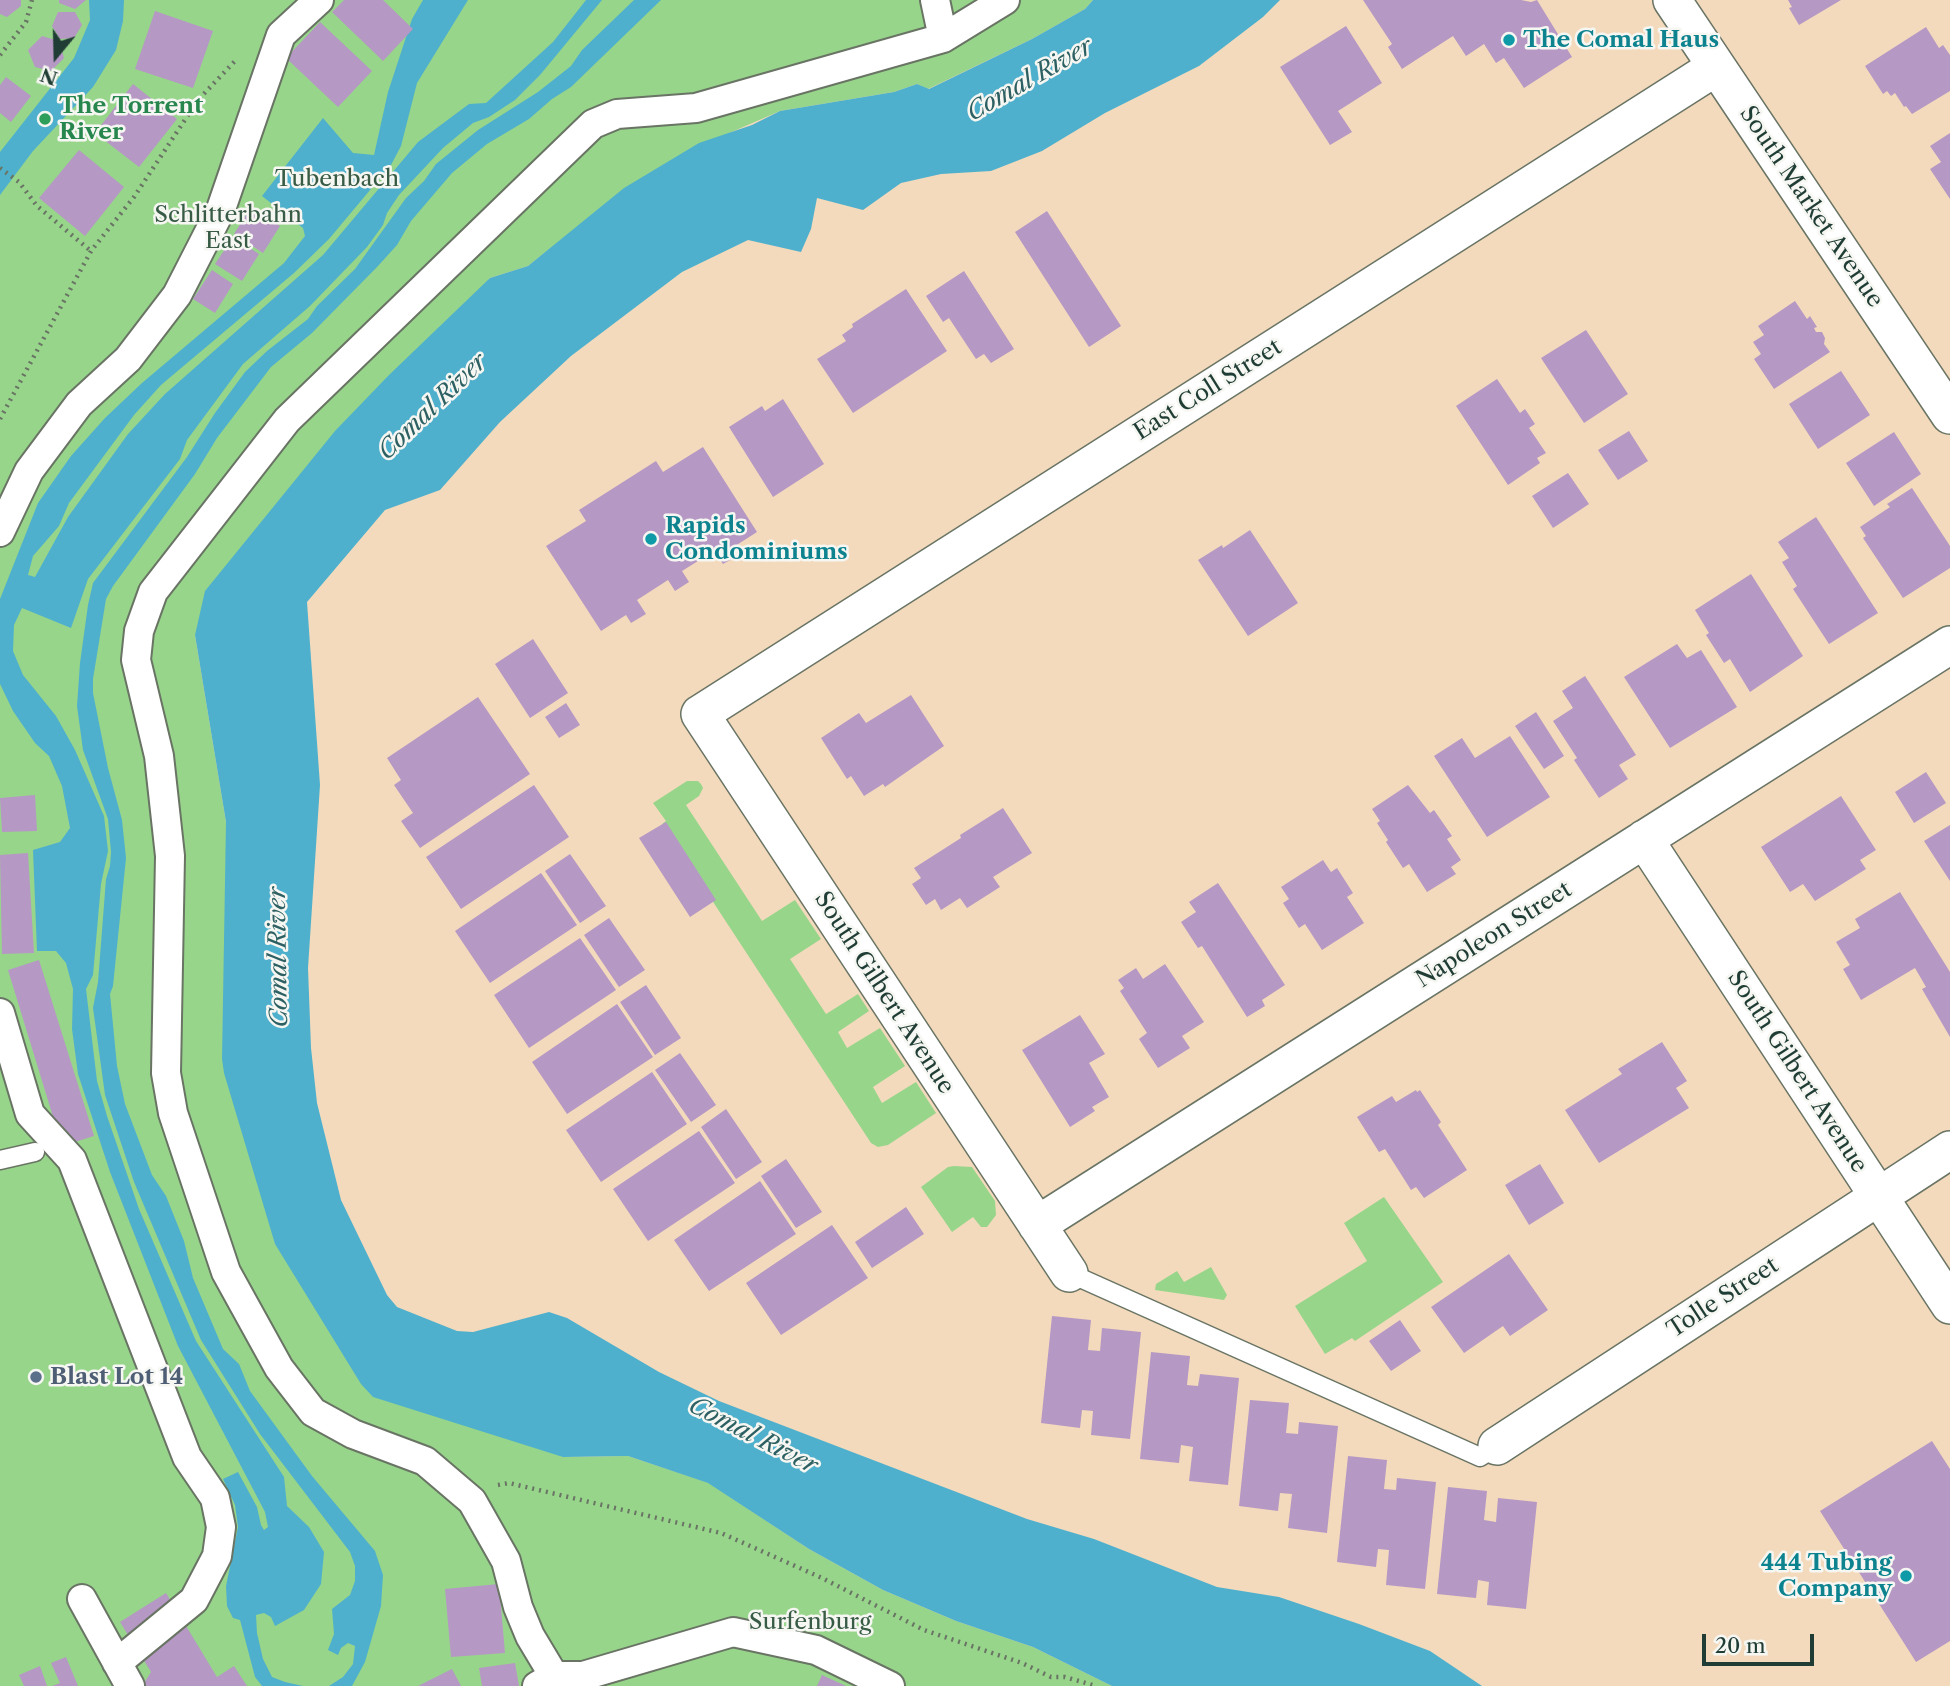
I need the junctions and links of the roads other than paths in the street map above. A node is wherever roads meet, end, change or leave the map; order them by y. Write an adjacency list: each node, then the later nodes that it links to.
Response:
1 (319, 0): 8 (street)
2 (935, 0): 5 (street)
3 (1005, 0): 5 (street)
4 (1672, 0): 6 (street, South Market Avenue)
5 (943, 38): 23 (street)
6 (1716, 67): 7 (street, South Market Avenue); 10 (street, East Coll Street)
7 (1950, 415)
8 (0, 532)
9 (1950, 645): 11 (street, Napoleon Street)
10 (700, 714): 17 (street, South Gilbert Avenue)
11 (1644, 839): 16 (street, South Gilbert Avenue); 17 (street, Napoleon Street)
12 (0, 1013): 22 (street)
13 (1950, 1150): 16 (street, Tolle Street)
14 (35, 1152): 15 (lane)
15 (0, 1160)
16 (1879, 1196): 19 (street, South Gilbert Avenue); 20 (street, Tolle Street)
17 (1037, 1224): 18 (street, South Gilbert Avenue)
18 (1069, 1273): 20 (lane)
19 (1950, 1305)
20 (1497, 1446)
21 (82, 1600): 22 (street)
22 (123, 1674)
23 (546, 1681): 24 (street)
24 (890, 1686)

